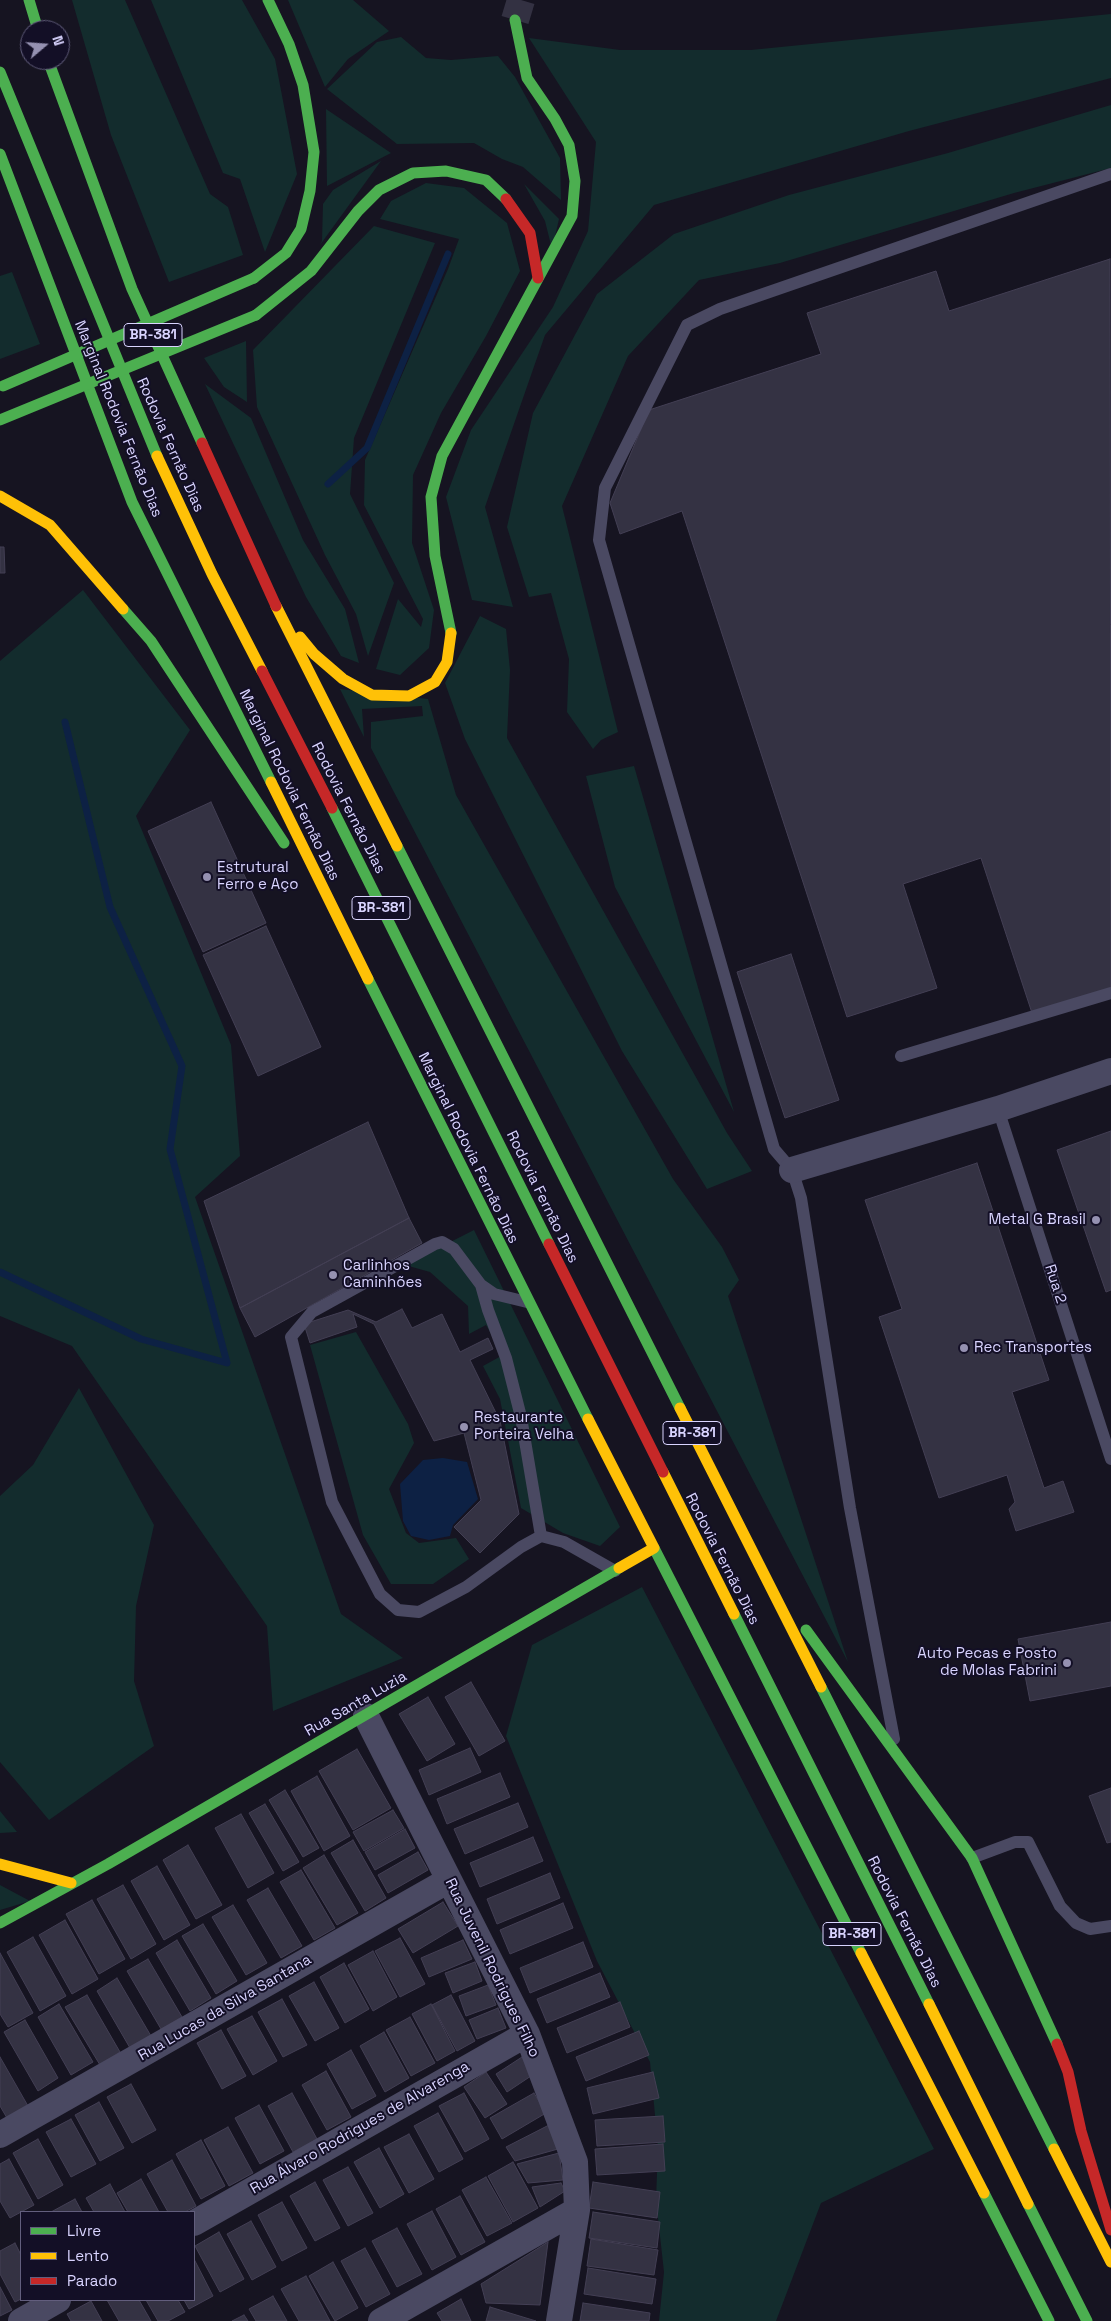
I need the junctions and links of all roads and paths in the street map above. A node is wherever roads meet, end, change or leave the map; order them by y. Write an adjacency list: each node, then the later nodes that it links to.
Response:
1 (30, 0): 4 (main road)
2 (39, 0): 5 (main road)
3 (268, 0): 12 (main road, bridge)
4 (35, 20)
5 (38, 20)
6 (515, 20): 11 (main road)
7 (52, 70): 15 (main road, Rodovia Fernão Dias / BR-381)
8 (0, 72): 50 (main road, Rodovia Fernão Dias / BR-381)
9 (0, 154): 18 (main road, Marginal Rodovia Fernão Dias / BR-381)
10 (1111, 174): 23 (lane)
11 (538, 278): 13 (main road, bridge); 15 (main road)
12 (2, 387)
13 (0, 420)
14 (0, 496): 16 (main road)
15 (274, 603): 29 (main road, Rodovia Fernão Dias / BR-381)
16 (289, 851)
17 (300, 868): 18 (main road)
18 (357, 957): 25 (main road, Marginal Rodovia Fernão Dias / BR-381)
19 (1111, 993): 20 (lane)
20 (901, 1056)
21 (1111, 1071): 22 (street)
22 (998, 1109): 23 (street); 26 (lane, Rua 2)
23 (792, 1170): 32 (lane)
24 (481, 1285): 25 (lane); 27 (lane); 27 (lane)
25 (528, 1302): 28 (main road, Marginal Rodovia Fernão Dias / BR-381)
26 (1111, 1460)
27 (541, 1536): 30 (lane)
28 (654, 1548): 30 (main road, Rua Santa Luzia); 49 (main road, BR-381)
29 (761, 1569): 32 (main road); 44 (main road, Rodovia Fernão Dias / BR-381)
30 (615, 1571): 31 (main road, Rua Santa Luzia)
31 (366, 1716): 35 (street, Rua Juvenil Rodrigues Filho); 36 (main road, Rua Santa Luzia)
32 (896, 1752): 33 (main road)
33 (972, 1858): 38 (lane); 43 (main road)
34 (0, 1864): 36 (main road)
35 (449, 1880): 39 (street, Rua Juvenil Rodrigues Filho); 40 (street, Rua Lucas da Silva Santana)
36 (71, 1883): 37 (main road, Rua Santa Luzia)
37 (0, 1923)
38 (1111, 1926)
39 (527, 2034): 41 (street, Rua Juvenil Rodrigues Filho); 42 (street, Rua Álvaro Rodrigues de Alvarenga)
40 (0, 2135)
41 (577, 2210): 47 (street); 48 (street, Rua Juvenil Rodrigues Filho)
42 (195, 2222)
43 (1111, 2230)
44 (1111, 2262)
45 (56, 2301): 46 (street)
46 (21, 2321)
47 (381, 2321)
48 (559, 2321)
49 (1049, 2321)
50 (1087, 2321)

